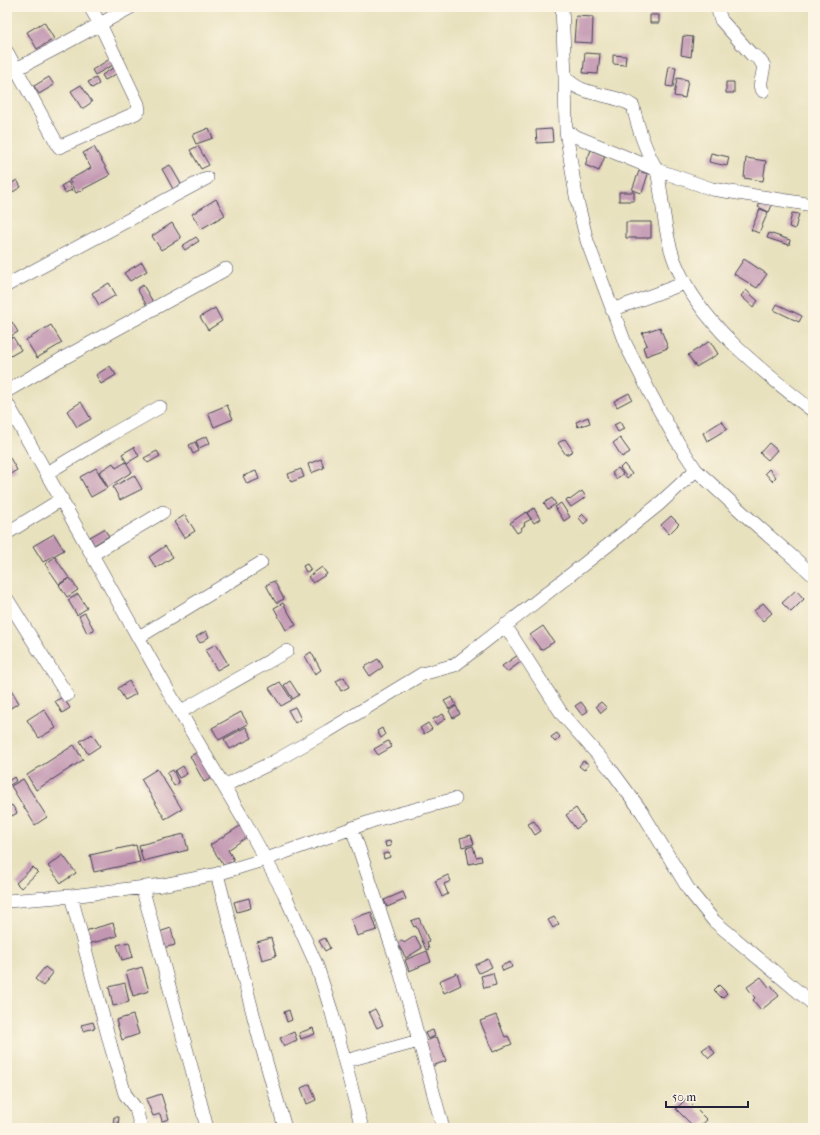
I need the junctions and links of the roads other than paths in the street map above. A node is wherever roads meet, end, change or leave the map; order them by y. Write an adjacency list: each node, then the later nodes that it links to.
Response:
1 (90, 7): 5 (street)
2 (131, 7): 5 (street)
3 (562, 7): 8 (street)
4 (717, 7): 9 (street)
5 (100, 24): 7 (street); 7 (street)
6 (7, 52): 7 (street)
7 (12, 71)
8 (565, 76): 10 (street); 11 (street)
9 (762, 91)
10 (566, 131): 11 (street); 17 (street)
11 (657, 170): 13 (street); 15 (street)
12 (207, 178): 16 (street)
13 (813, 205)
14 (226, 269): 18 (street)
15 (685, 283): 17 (street); 21 (street)
16 (7, 285)
17 (612, 310): 22 (street)
18 (7, 391)
19 (7, 403): 23 (street)
20 (160, 407): 23 (street)
21 (813, 411)
22 (696, 470): 29 (street); 31 (street)
23 (47, 473): 24 (street)
24 (62, 499): 26 (street); 27 (street)
25 (163, 512): 27 (street)
26 (7, 533)
27 (93, 554): 32 (street)
28 (261, 563): 32 (street)
29 (812, 574)
30 (7, 599): 34 (street)
31 (505, 625): 36 (street); 44 (street)
32 (139, 637): 35 (street)
33 (287, 652): 35 (street)
34 (67, 695)
35 (180, 712): 36 (street)
36 (224, 786): 39 (street)
37 (455, 800): 38 (street)
38 (352, 828): 39 (street); 45 (street)
39 (266, 859): 40 (street); 46 (street)
40 (217, 874): 41 (street); 49 (street)
41 (142, 887): 42 (street); 48 (street)
42 (71, 896): 43 (street); 47 (street)
43 (7, 901)
44 (813, 1004)
45 (419, 1041): 46 (street); 51 (street)
46 (345, 1061): 50 (street)
47 (141, 1128)
48 (207, 1128)
49 (284, 1128)
50 (362, 1128)
51 (443, 1128)

